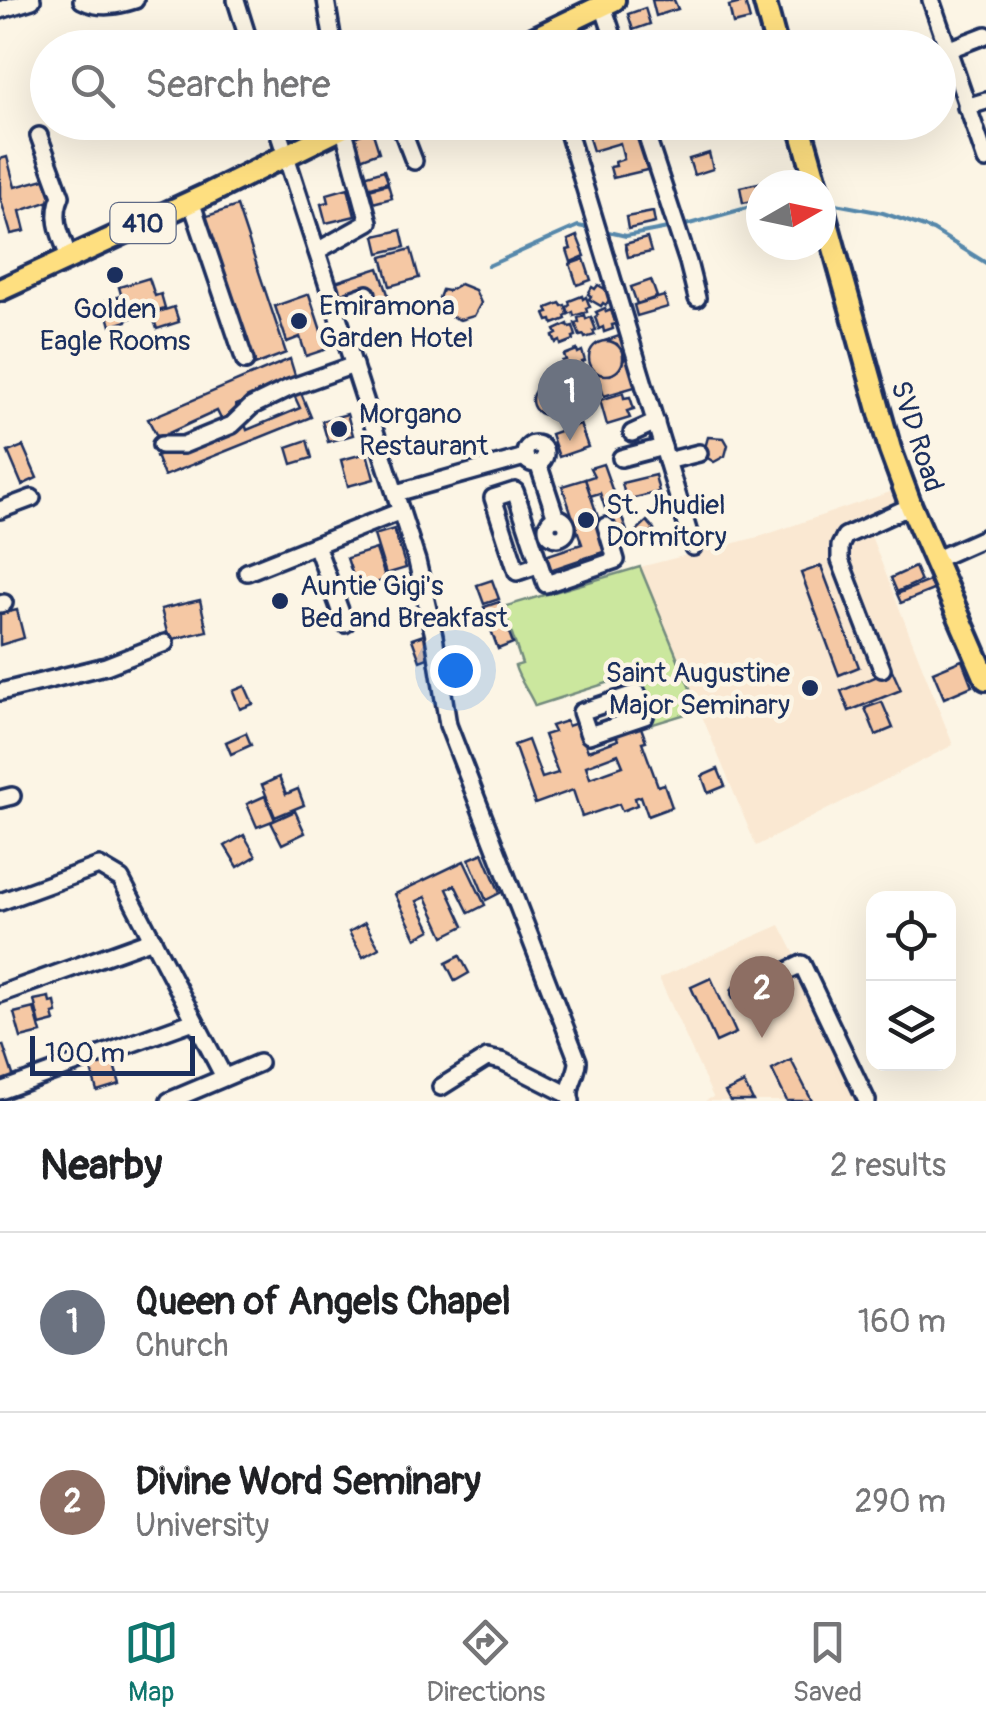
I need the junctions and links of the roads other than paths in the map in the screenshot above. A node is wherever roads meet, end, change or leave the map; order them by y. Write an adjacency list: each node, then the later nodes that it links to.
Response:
1 (32, 0): 9 (street)
2 (82, 0): 3 (street)
3 (135, 0)
4 (236, 0): 10 (street)
5 (326, 0): 11 (street)
6 (764, 0): 14 (main road)
7 (931, 0): 15 (street)
8 (606, 2): 12 (main road); 13 (street)
9 (0, 10)
10 (246, 30)
11 (331, 30)
12 (560, 30)
13 (613, 30)
14 (773, 30)
15 (940, 30)
16 (986, 35): 17 (street)
17 (956, 46)
18 (956, 78): 20 (street)
19 (986, 101): 20 (street)
20 (966, 107): 30 (street)
21 (40, 140): 36 (street)
22 (281, 140): 29 (street)
23 (318, 140): 29 (main road, 410)
24 (352, 140): 34 (street)
25 (406, 140): 31 (street)
26 (571, 140): 43 (street)
27 (648, 140): 39 (street)
28 (804, 140): 32 (main road)
29 (286, 155): 33 (main road, 410); 34 (street)
30 (986, 160)
31 (414, 161)
32 (812, 170)
33 (191, 201): 36 (main road, 410); 41 (street)
34 (317, 251): 40 (street)
35 (836, 255): 51 (main road, SVD Road)
36 (69, 257): 37 (main road, 410)
37 (0, 290)
38 (368, 294): 40 (street)
39 (697, 298)
40 (334, 306): 42 (street)
41 (245, 362)
42 (354, 366): 45 (street); 49 (street)
43 (656, 422): 44 (street); 47 (street)
44 (632, 433)
45 (161, 445)
46 (698, 453): 47 (street)
47 (665, 454): 48 (street); 58 (street)
48 (621, 458)
49 (396, 493): 53 (street); 56 (street)
50 (32, 498): 52 (street)
51 (911, 506): 59 (main road, SVD Road); 64 (street)
52 (0, 510)
53 (401, 511): 57 (street); 76 (street)
54 (606, 526): 60 (street)
55 (986, 537): 59 (street)
56 (530, 538): 60 (street); 60 (street)
57 (316, 544): 61 (street); 62 (street)
58 (693, 546)
59 (934, 560): 65 (main road, SVD Road)
60 (538, 565)
61 (247, 572)
62 (345, 624)
63 (165, 643): 66 (street)
64 (882, 669)
65 (986, 679)
66 (0, 692)
67 (0, 902): 68 (street)
68 (152, 939): 70 (street); 71 (street)
69 (741, 993): 78 (street)
70 (0, 994)
71 (194, 1021): 73 (street); 75 (street)
72 (259, 1063): 73 (street)
73 (224, 1078): 77 (street)
74 (441, 1087): 76 (street)
75 (0, 1091)
76 (570, 1098)
77 (169, 1101)
78 (867, 1101)

